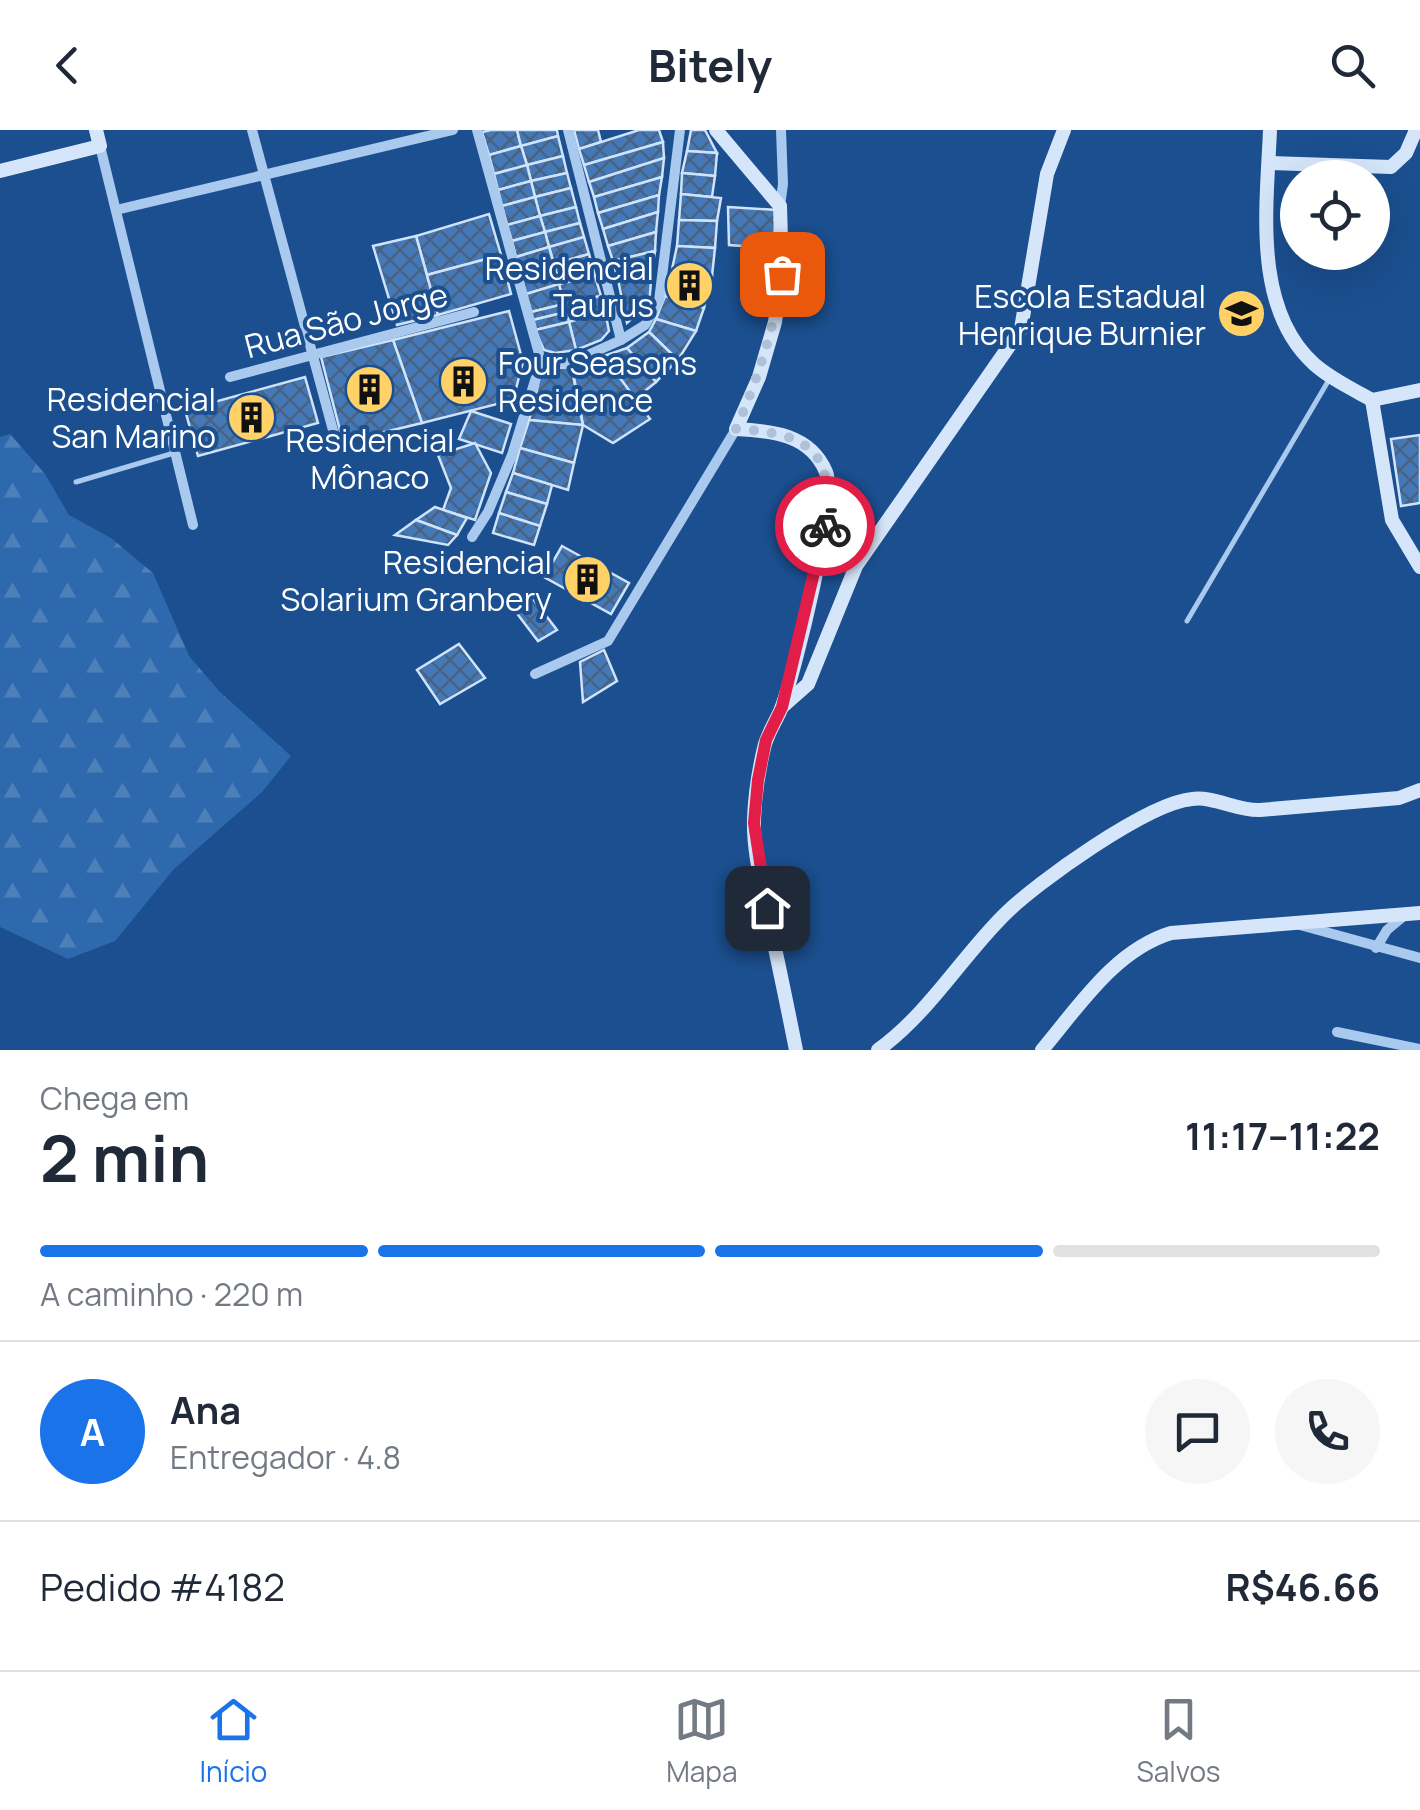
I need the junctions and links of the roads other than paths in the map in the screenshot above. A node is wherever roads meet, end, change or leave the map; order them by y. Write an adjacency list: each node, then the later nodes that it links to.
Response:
1 (96, 130): 12 (street)
2 (252, 130): 15 (street)
3 (453, 130): 15 (street)
4 (477, 130): 21 (street)
5 (568, 130): 19 (street)
6 (680, 130): 19 (street)
7 (716, 130): 16 (street)
8 (781, 130): 16 (street)
9 (1064, 130): 35 (street)
10 (1270, 130): 13 (street)
11 (1416, 130): 13 (street)
12 (100, 146): 14 (street); 17 (street)
13 (1270, 163): 23 (street)
14 (0, 171)
15 (264, 174): 17 (street); 20 (street)
16 (780, 206): 26 (street)
17 (116, 210): 28 (street)
18 (474, 312): 20 (street, Rua São Jorge)
19 (621, 340): 21 (street)
20 (312, 354): 22 (street, Rua São Jorge); 27 (street)
21 (541, 360): 31 (street)
22 (230, 377)
23 (1330, 377): 25 (street); 33 (lane)
24 (1420, 390): 25 (street)
25 (1372, 400): 32 (street)
26 (736, 429): 34 (street); 35 (street)
27 (334, 434)
28 (174, 453): 29 (lane); 30 (street)
29 (76, 482)
30 (194, 525)
31 (472, 537)
32 (1420, 567)
33 (1187, 621)
34 (535, 674)
35 (782, 707): 43 (street)
36 (1420, 790): 44 (street)
37 (1412, 915): 38 (street); 39 (street)
38 (1299, 925): 39 (street); 45 (street)
39 (1376, 948): 40 (street)
40 (1420, 958)
41 (1337, 1032): 42 (street)
42 (1420, 1049)
43 (796, 1050)
44 (878, 1050)
45 (1042, 1050)

